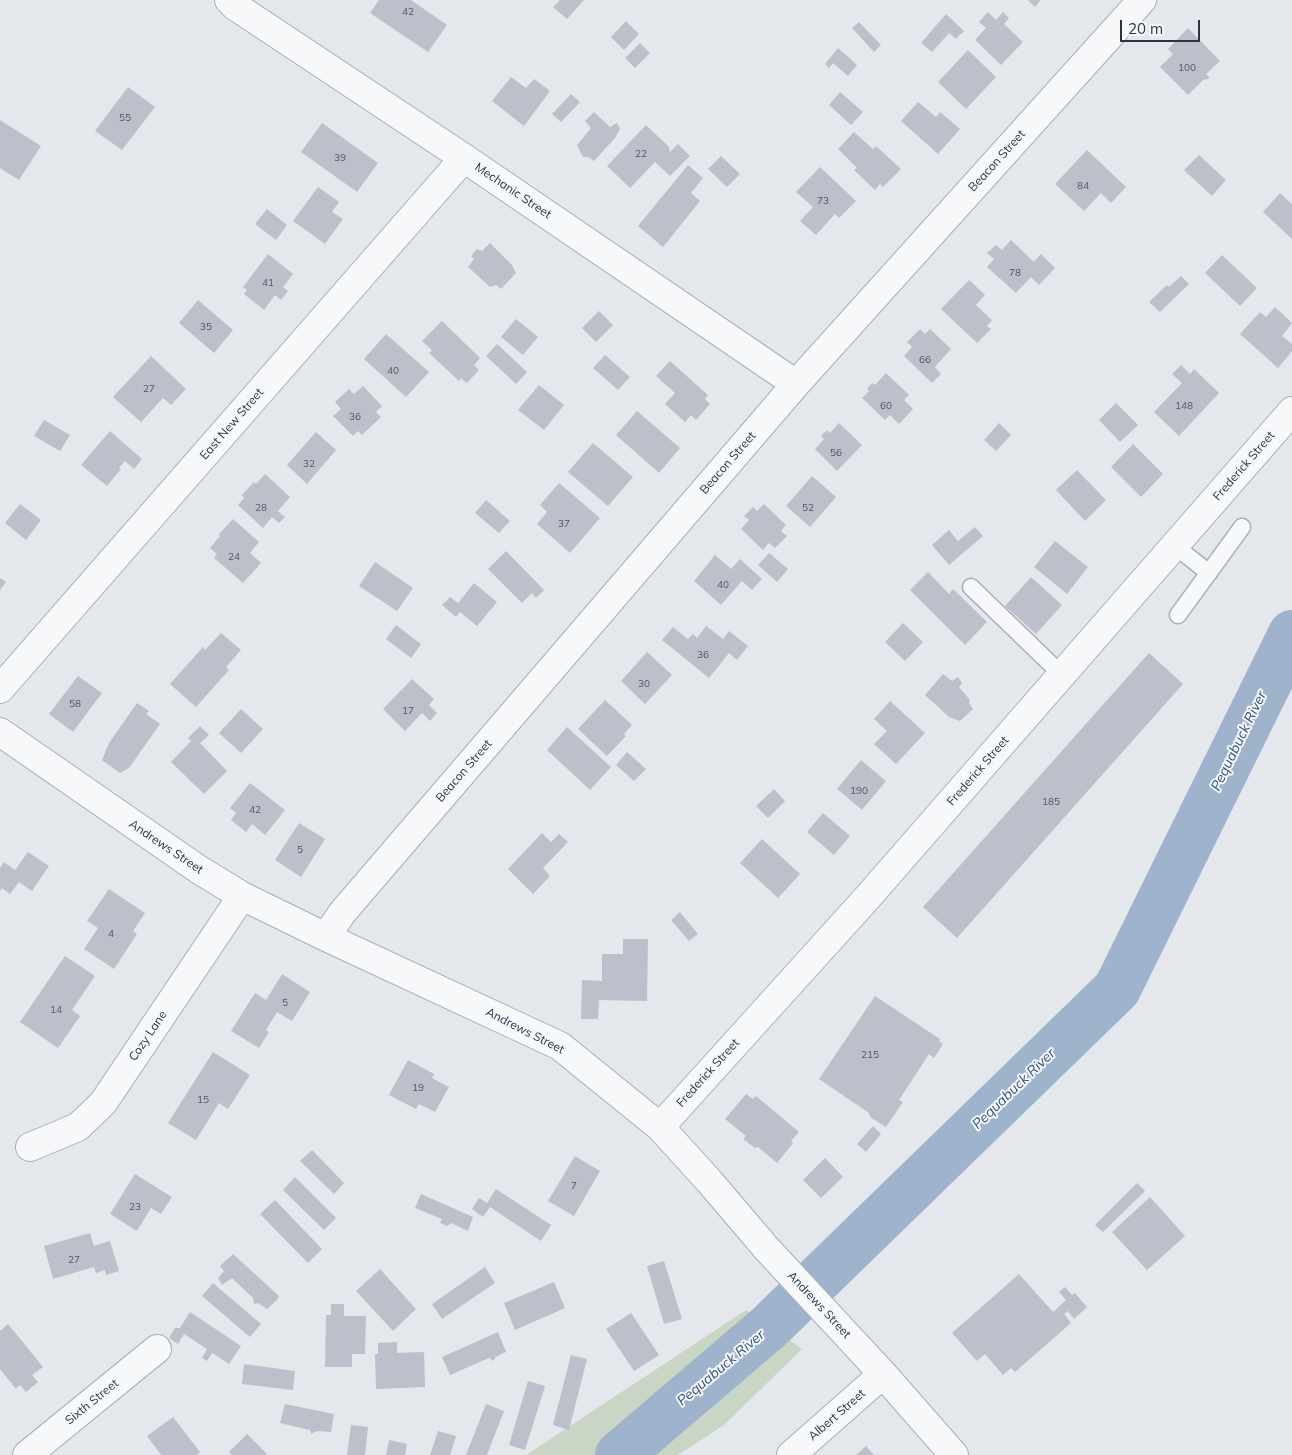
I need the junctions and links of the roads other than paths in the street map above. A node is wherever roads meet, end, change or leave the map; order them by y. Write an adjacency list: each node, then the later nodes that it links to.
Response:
1 (229, 0): 3 (street, Mechanic Street)
2 (1142, 0): 4 (street, Beacon Street)
3 (464, 158): 4 (street, Mechanic Street); 12 (street, East New Street)
4 (796, 384): 15 (street, Beacon Street)
5 (1292, 411): 7 (street, Frederick Street)
6 (1242, 527): 8 (lane)
7 (1175, 546): 8 (lane); 11 (street, Frederick Street)
8 (1208, 573): 10 (lane)
9 (971, 587): 11 (lane)
10 (1178, 615)
11 (1062, 675): 16 (street, Frederick Street)
12 (0, 689)
13 (0, 732): 14 (street, Andrews Street)
14 (242, 896): 15 (street, Andrews Street); 17 (street, Cozy Lane)
15 (326, 937): 16 (street, Andrews Street)
16 (660, 1127): 19 (street, Andrews Street)
17 (30, 1147)
18 (156, 1349): 20 (street, Sixth Street)
19 (883, 1374): 21 (street, Albert Street); 22 (street, Andrews Street)
20 (27, 1455)
21 (791, 1455)
22 (954, 1455)

